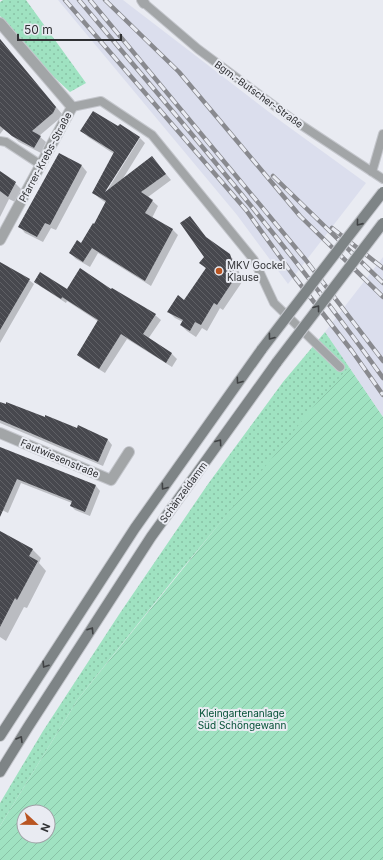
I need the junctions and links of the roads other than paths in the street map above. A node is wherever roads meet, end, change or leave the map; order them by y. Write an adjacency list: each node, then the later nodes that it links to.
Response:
1 (143, 2): 7 (lane, Bgm.-Butscher-Straße)
2 (0, 23): 3 (street, Pfarrer-Krebs-Straße)
3 (72, 107): 6 (street, Pfarrer-Krebs-Straße); 12 (lane)
4 (383, 134): 7 (lane)
5 (0, 141): 6 (lane)
6 (41, 165): 11 (street, Pfarrer-Krebs-Straße)
7 (372, 172): 8 (lane, Bgm.-Butscher-Straße)
8 (383, 179)
9 (383, 192): 15 (main road, Schänzeldamm, one-way to 15, bridge)
10 (383, 224): 16 (main road, Schänzeldamm, one-way to 10, bridge)
11 (0, 240)
12 (340, 367)
13 (0, 433): 14 (street, Fautwiesenstraße)
14 (129, 452)
15 (0, 736)
16 (0, 772)

